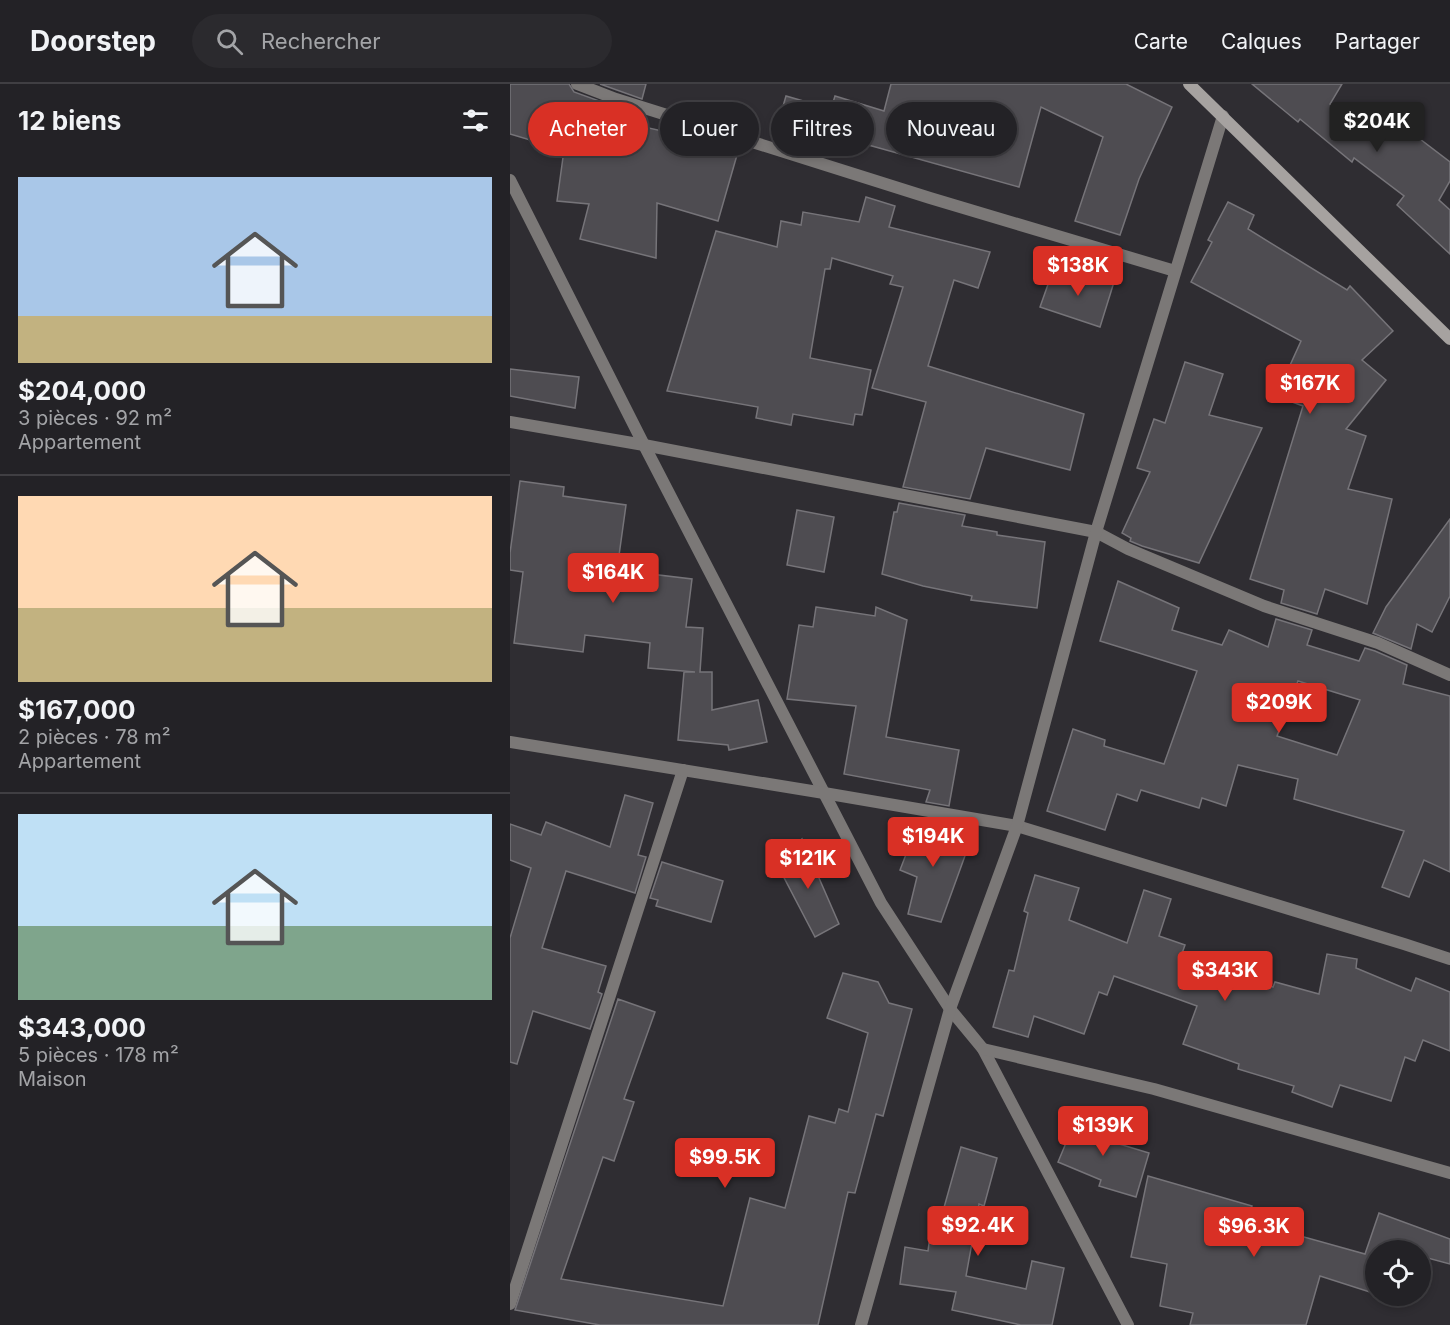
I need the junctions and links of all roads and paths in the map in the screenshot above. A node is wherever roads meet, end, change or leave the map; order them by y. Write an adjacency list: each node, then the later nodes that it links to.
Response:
1 (577, 84): 5 (street)
2 (1190, 84): 3 (main road)
3 (1223, 116): 5 (street); 6 (main road)
4 (510, 180): 8 (street)
5 (1175, 271): 9 (street)
6 (1450, 339)
7 (510, 422): 8 (street)
8 (644, 445): 9 (street); 13 (street)
9 (1096, 532): 10 (street); 14 (street)
10 (1450, 675)
11 (510, 742): 12 (street)
12 (683, 770): 13 (street); 19 (street)
13 (824, 793): 14 (street); 16 (street)
14 (1017, 826): 15 (street); 16 (street)
15 (1450, 959)
16 (950, 1009): 17 (street); 20 (street)
17 (983, 1049): 18 (street); 21 (street)
18 (1450, 1173)
19 (510, 1304)
20 (861, 1325)
21 (1128, 1325)

